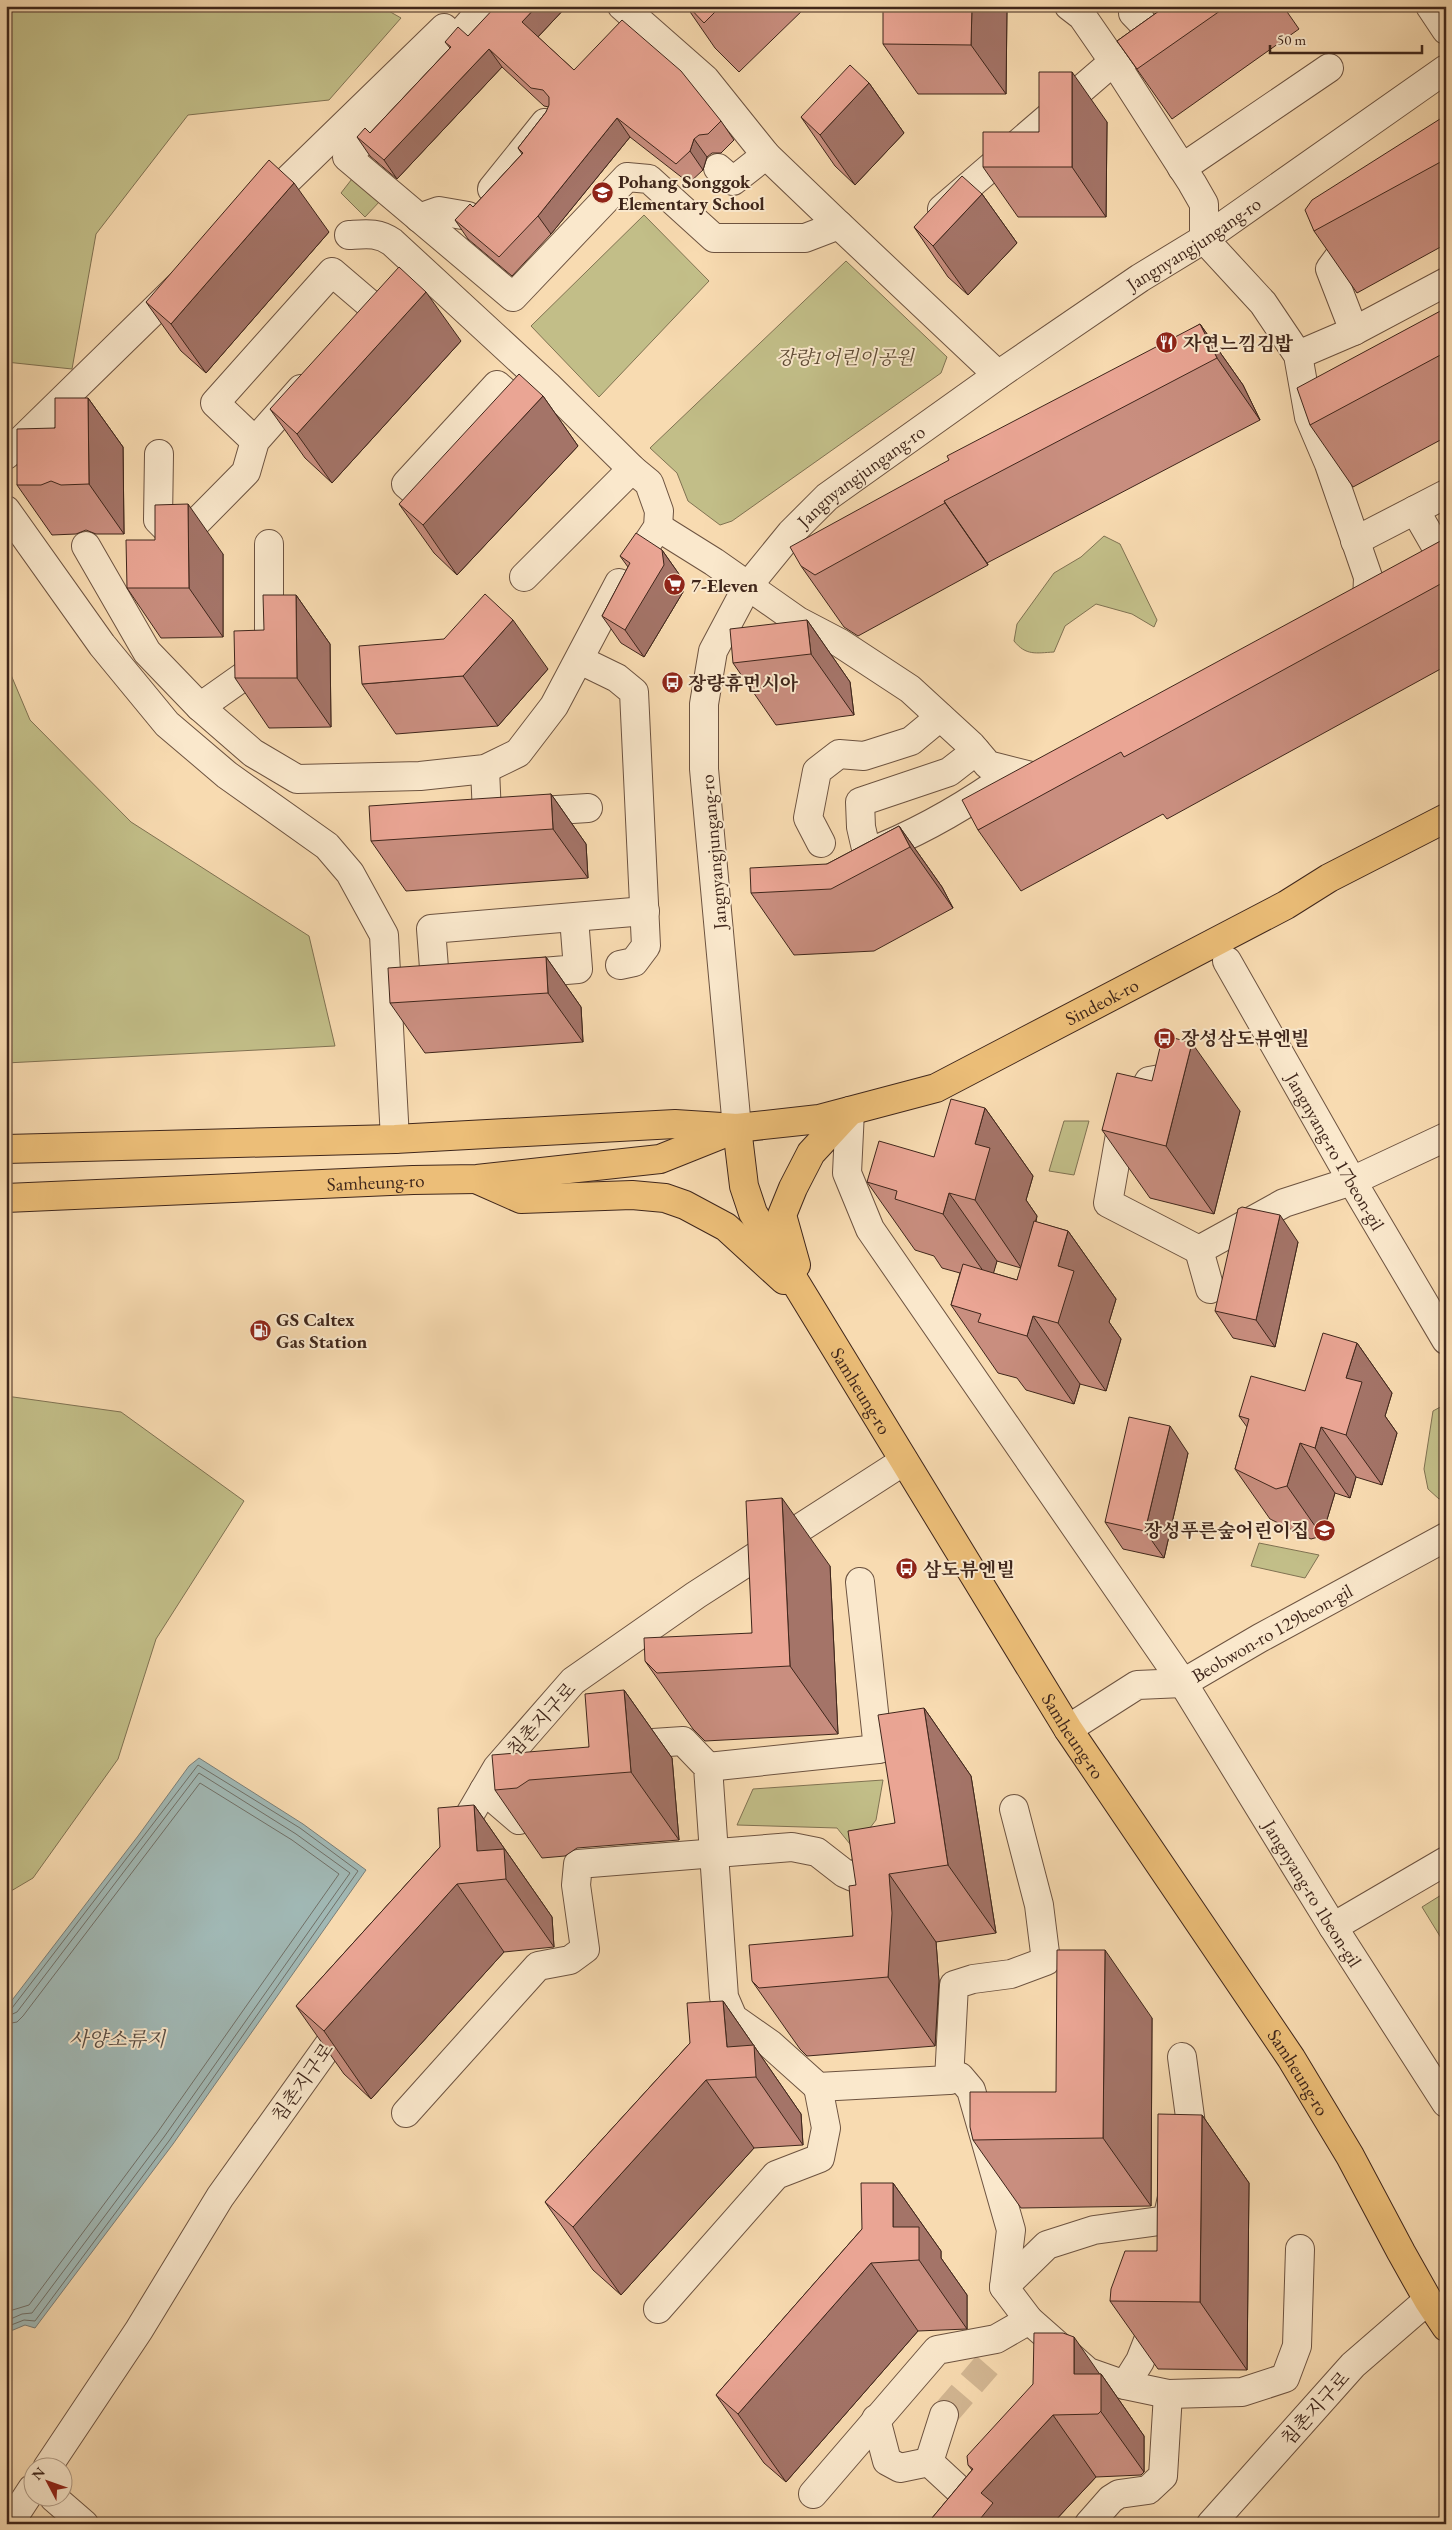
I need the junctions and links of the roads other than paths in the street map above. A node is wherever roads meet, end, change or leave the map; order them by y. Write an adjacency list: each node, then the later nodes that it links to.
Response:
1 (466, 6): 20 (street)
2 (484, 6): 18 (street)
3 (622, 6): 14 (street)
4 (1069, 6): 10 (street)
5 (1140, 6): 9 (street)
6 (1430, 6): 8 (street)
7 (1183, 24): 9 (street)
8 (1446, 30)
9 (1160, 41): 10 (street)
10 (1113, 62): 16 (street); 19 (street)
11 (1329, 68): 16 (street)
12 (1446, 69): 24 (street, Jangnyangjungang-ro)
13 (546, 121): 17 (street)
14 (766, 155): 15 (street); 22 (street)
15 (718, 168)
16 (1182, 168): 24 (street)
17 (468, 216): 18 (street); 25 (street)
18 (419, 218): 25 (street)
19 (932, 218)
20 (248, 219)
21 (1387, 224): 30 (street)
22 (839, 225): 25 (street); 33 (street)
23 (349, 235): 28 (street)
24 (1204, 239): 31 (street); 33 (street, Jangnyangjungang-ro)
25 (446, 240)
26 (198, 267): 41 (street)
27 (1446, 282): 30 (street)
28 (394, 285): 29 (street); 34 (street); 39 (street)
29 (354, 329)
30 (1354, 331): 31 (street)
31 (1298, 355): 37 (street)
32 (321, 367): 39 (street)
33 (998, 375): 54 (street, Jangnyangjungang-ro)
34 (547, 385): 36 (street); 42 (street)
35 (1334, 404): 37 (street)
36 (532, 415): 38 (street); 43 (street)
37 (1309, 417): 48 (street)
38 (512, 436)
39 (254, 442): 49 (street)
40 (159, 454): 49 (street)
41 (6, 455)
42 (632, 469): 47 (street); 53 (street)
43 (459, 493)
44 (1446, 494): 46 (street)
45 (6, 510): 77 (street)
46 (1415, 510): 48 (street); 52 (street)
47 (658, 527): 54 (street); 57 (street)
48 (1355, 540): 56 (street)
49 (178, 541): 55 (street)
50 (269, 544): 58 (street)
51 (86, 546): 55 (street)
52 (1446, 564)
53 (524, 577)
54 (747, 587): 59 (street); 75 (street, Jangnyangjungang-ro)
55 (116, 599): 58 (street)
56 (1332, 624)
57 (580, 660): 61 (street); 69 (street)
58 (200, 707): 61 (street)
59 (940, 717): 60 (street); 68 (street)
60 (976, 751): 62 (street); 62 (street)
61 (485, 769): 65 (street)
62 (1014, 772): 63 (street)
63 (1074, 773)
64 (588, 808): 65 (street)
65 (488, 815): 66 (street)
66 (459, 816)
67 (1446, 818): 74 (main road, Sindeok-ro)
68 (821, 843)
69 (645, 911): 70 (street); 72 (street)
70 (574, 918): 70 (street)
71 (1227, 961): 80 (street, Jangnyang-ro 17beon-gil)
72 (620, 964)
73 (1205, 1077): 82 (street)
74 (850, 1111): 75 (main road, Sindeok-ro); 84 (main road); 89 (street, Jangnyang-ro 1beon-gil)
75 (737, 1128): 77 (main road); 79 (main road, Samheung-ro); 84 (main road, Samheung-ro)
76 (1446, 1136): 80 (street)
77 (395, 1139): 78 (main road)
78 (6, 1148)
79 (477, 1180): 81 (main road, Samheung-ro); 84 (main road)
80 (1352, 1181): 82 (street); 85 (street, Jangnyang-ro 17beon-gil)
81 (6, 1198)
82 (1199, 1250): 83 (street)
83 (1210, 1289)
84 (806, 1300): 86 (main road, Samheung-ro)
85 (1446, 1340)
86 (904, 1461): 90 (main road, Samheung-ro); 94 (street, 침촌지구로)
87 (1446, 1537): 89 (street, Beobwon-ro 129beon-gil)
88 (860, 1582): 91 (street)
89 (1183, 1683): 90 (street, Beobwon-ro 129beon-gil); 102 (street, Jangnyang-ro 1beon-gil)
90 (1068, 1728): 114 (main road, Samheung-ro)
91 (878, 1749): 93 (street); 95 (street)
92 (602, 1759): 93 (street)
93 (708, 1767): 99 (street)
94 (484, 1790): 96 (street); 100 (street, 침촌지구로)
95 (909, 1792)
96 (518, 1809)
97 (1014, 1809): 105 (street)
98 (898, 1826): 99 (street)
99 (716, 1854): 106 (street); 108 (street)
100 (445, 1858)
101 (1446, 1861): 102 (street)
102 (1333, 1927): 107 (street, Jangnyang-ro 1beon-gil)
103 (364, 1994): 122 (street, 침촌지구로)
104 (1182, 2057): 109 (street)
105 (949, 2080): 106 (street); 112 (street)
106 (818, 2087): 115 (street)
107 (1446, 2102)
108 (406, 2113)
109 (1167, 2220): 110 (street); 112 (street)
110 (1166, 2249)
111 (1300, 2249): 119 (street)
112 (1004, 2287): 116 (street)
113 (1165, 2288): 118 (street)
114 (1428, 2300): 117 (main road, Samheung-ro); 131 (street, 침촌지구로)
115 (658, 2309)
116 (1029, 2320): 118 (street); 121 (street)
117 (1446, 2327)
118 (1126, 2385): 119 (street)
119 (1168, 2394): 130 (street)
120 (944, 2415): 123 (street)
121 (876, 2419): 123 (street); 124 (street)
122 (54, 2458)
123 (930, 2462): 129 (street)
124 (812, 2494)
125 (22, 2504): 127 (street)
126 (66, 2508): 128 (street)
127 (9, 2524)
128 (84, 2524)
129 (996, 2524)
130 (1089, 2524)
131 (1211, 2524)

